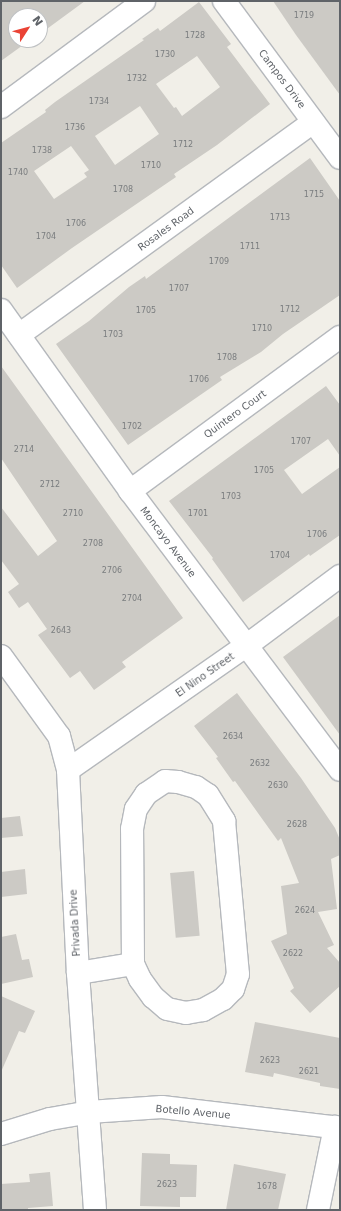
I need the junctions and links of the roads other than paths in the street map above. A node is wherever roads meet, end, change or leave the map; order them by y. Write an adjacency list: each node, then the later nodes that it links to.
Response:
1 (144, 1): 3 (street)
2 (224, 1): 4 (street, Campos Drive)
3 (1, 107)
4 (313, 122): 5 (street, Campos Drive); 7 (street, Rosales Road)
5 (340, 158)
6 (1, 310): 7 (street, Moncayo Avenue)
7 (19, 335): 9 (street, Moncayo Avenue)
8 (340, 337): 9 (street, Quintero Court)
9 (130, 492): 11 (street, Moncayo Avenue)
10 (340, 576): 11 (street, El Nino Street)
11 (246, 646): 13 (street, El Nino Street); 14 (street, Moncayo Avenue)
12 (1, 656): 13 (street, Privada Drive)
13 (68, 770): 16 (street, Privada Drive)
14 (340, 770)
15 (133, 964): 15 (street); 16 (street)
16 (78, 973): 17 (street, Privada Drive)
17 (89, 1112): 18 (street, Botello Avenue); 19 (street, Botello Avenue); 20 (street, Privada Drive)
18 (338, 1127): 21 (street)
19 (1, 1134)
20 (95, 1210)
21 (318, 1210)

